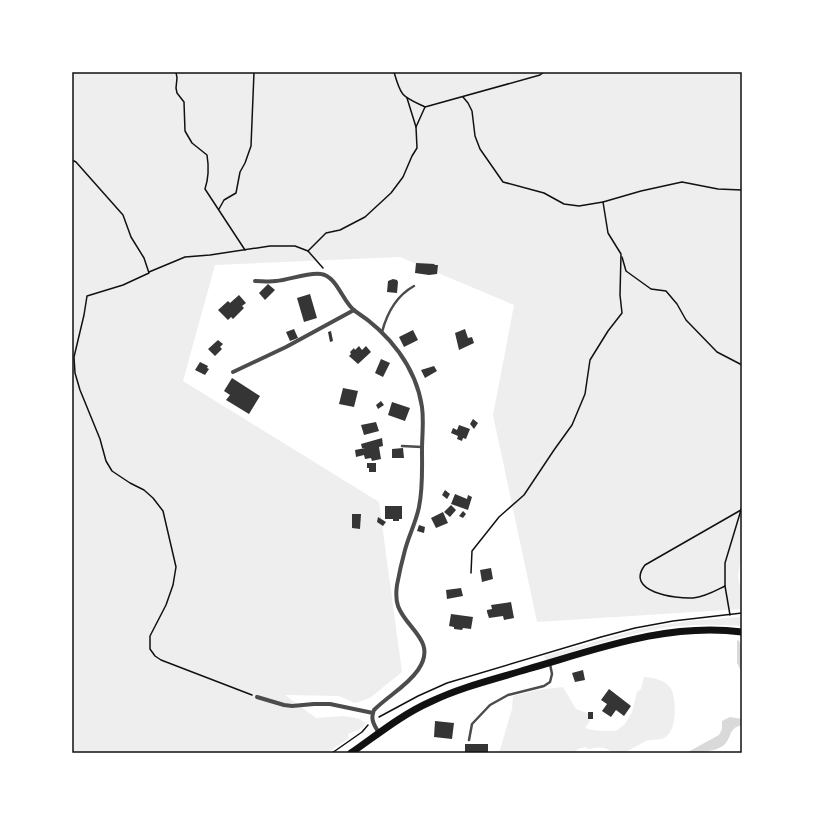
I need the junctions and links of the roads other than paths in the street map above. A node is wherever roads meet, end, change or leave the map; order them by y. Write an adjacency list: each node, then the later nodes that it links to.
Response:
1 (255, 281): 3 (street)
2 (414, 286): 4 (lane)
3 (354, 310): 4 (street); 5 (street)
4 (382, 332): 7 (street)
5 (233, 372)
6 (402, 446): 7 (lane)
7 (422, 447): 11 (street)
8 (742, 632): 9 (main road)
9 (550, 663): 12 (main road); 13 (lane)
10 (257, 697): 11 (street)
11 (373, 713): 12 (street)
12 (379, 733): 14 (main road)
13 (469, 740)
14 (351, 753)

